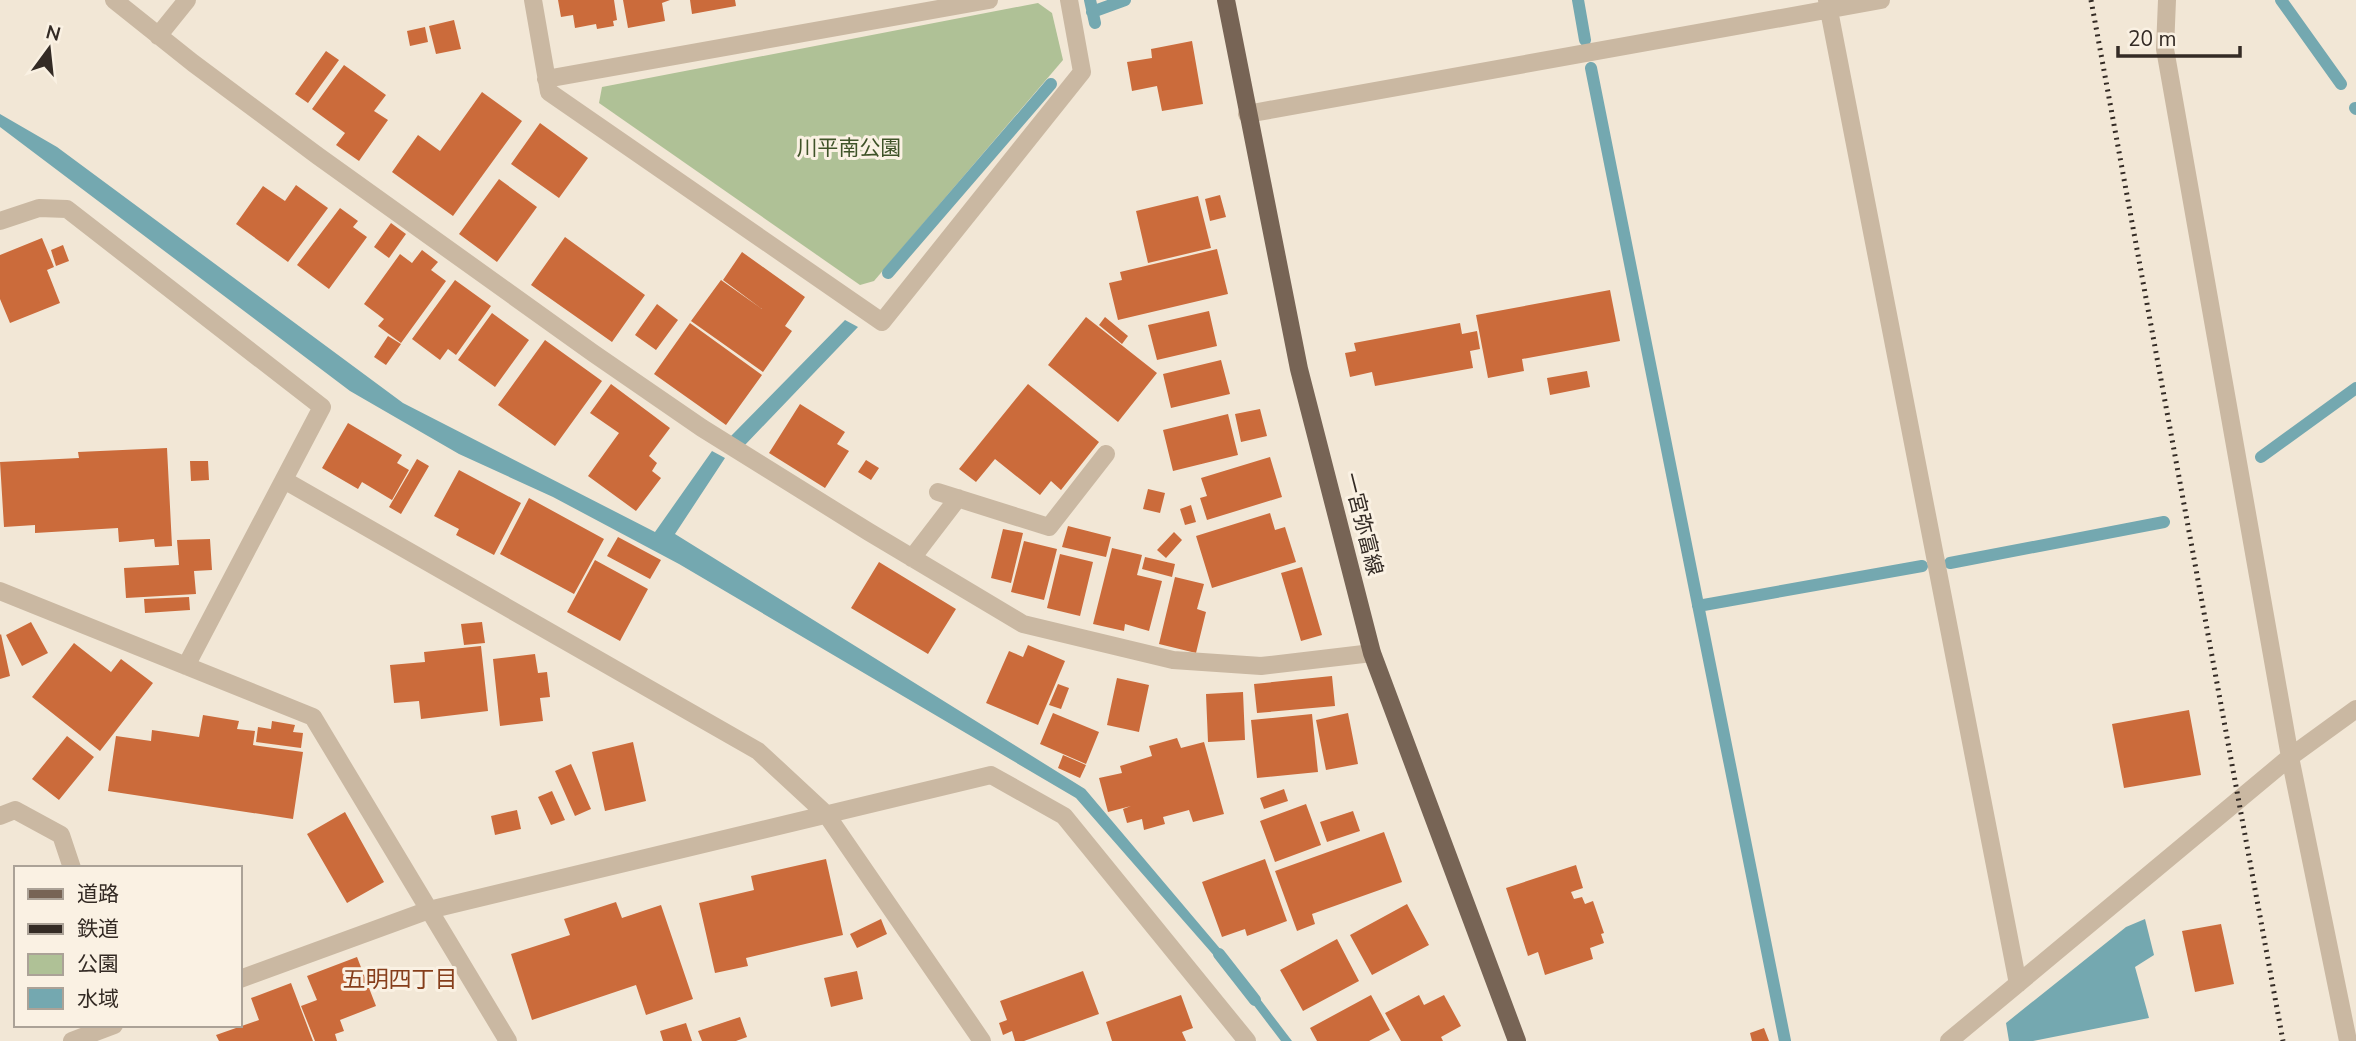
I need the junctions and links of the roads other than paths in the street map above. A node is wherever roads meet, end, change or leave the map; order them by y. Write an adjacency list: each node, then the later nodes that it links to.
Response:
1 (114, 0): 10 (street)
2 (187, 0): 10 (street)
3 (533, 0): 11 (street)
4 (989, 0): 11 (street)
5 (1069, 0): 11 (street)
6 (1226, 0): 12 (main road, 一宮弥富線)
7 (1881, 0): 9 (street)
8 (2167, 0): 23 (street)
9 (1828, 5): 12 (street); 29 (street)
10 (158, 36): 18 (street)
11 (546, 79)
12 (1247, 114): 20 (main road, 一宮弥富線)
13 (0, 221): 15 (street)
14 (1106, 454): 17 (street)
15 (284, 480): 21 (street); 24 (street)
16 (938, 492): 17 (street)
17 (958, 498): 18 (street)
18 (912, 558): 20 (street)
19 (0, 591): 21 (street)
20 (1373, 653): 35 (main road, 一宮弥富線)
21 (186, 666): 27 (street)
22 (2356, 709): 23 (street)
23 (2290, 757): 29 (street); 37 (street)
24 (826, 814): 27 (street); 33 (street); 34 (street)
25 (0, 816): 26 (street)
26 (71, 866)
27 (429, 910): 28 (street); 32 (street)
28 (242, 978)
29 (2018, 984): 36 (street)
30 (109, 1027): 31 (street)
31 (72, 1041)
32 (508, 1041)
33 (982, 1041)
34 (1247, 1041)
35 (1517, 1041)
36 (1949, 1041)
37 (2348, 1041)

